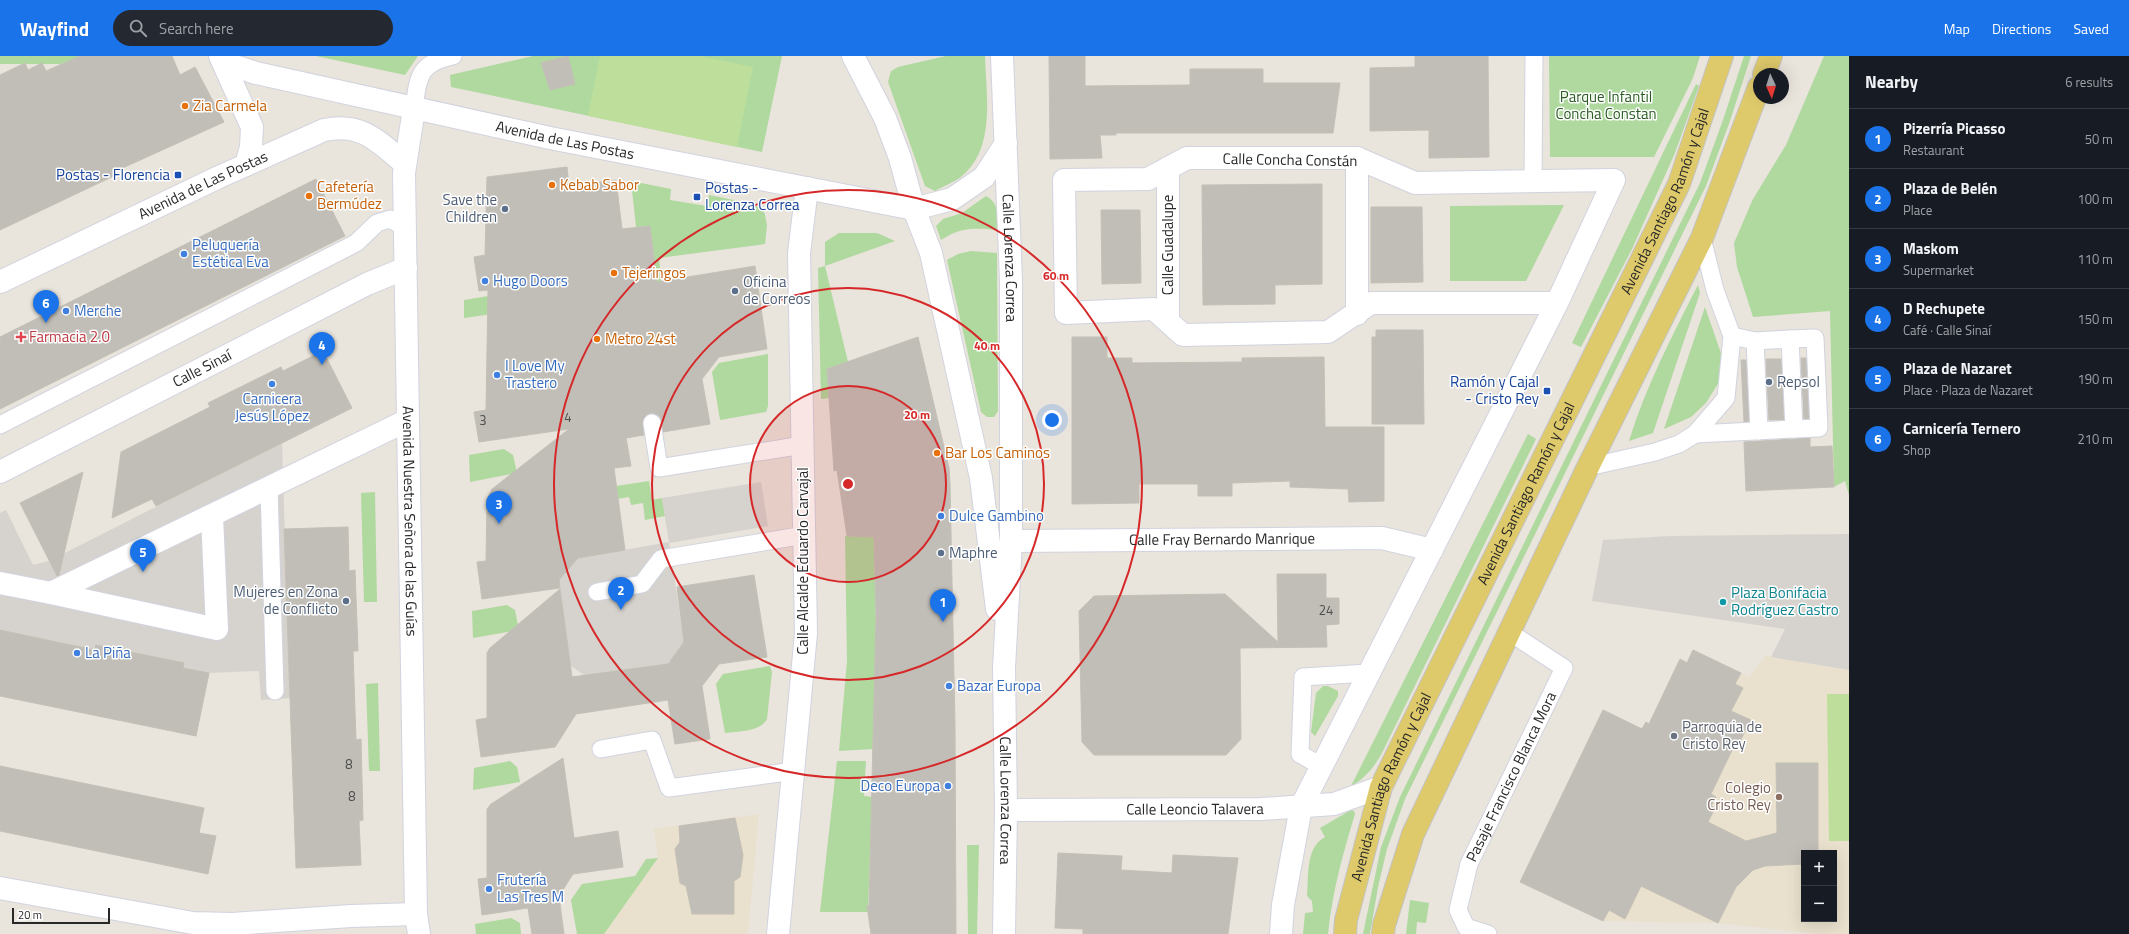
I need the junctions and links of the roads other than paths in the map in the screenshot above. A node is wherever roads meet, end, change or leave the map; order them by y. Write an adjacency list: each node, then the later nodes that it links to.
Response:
1 (221, 56): 10 (street, Avenida de Las Postas); 14 (street)
2 (453, 56): 10 (lane)
3 (853, 56): 18 (street, Calle Lorenza Correa)
4 (1002, 56): 11 (street, Calle Lorenza Correa)
5 (1534, 56): 16 (lane)
6 (1722, 56): 54 (main road, Avenida Santiago Ramón y Cajal)
7 (1771, 56): 8 (main road)
8 (1766, 68)
9 (1753, 103): 20 (main road)
10 (414, 109): 13 (street, Avenida Nuestra Señora de las Guías); 17 (street, Avenida de Las Postas)
11 (1006, 143): 18 (street, Calle Lorenza Correa); 42 (street, Calle Lorenza Correa)
12 (1357, 158): 15 (street, Calle Concha Constán); 16 (street, Calle Concha Constán); 24 (street)
13 (404, 163): 14 (street, Avenida de Las Postas); 19 (street, Avenida Nuestra Señora de las Guías)
14 (246, 165): 22 (street, Avenida de Las Postas)
15 (1168, 168): 25 (street, Calle Guadalupe); 25 (street, Calle Concha Constán)
16 (1533, 182): 23 (street, Calle Concha Constán)
17 (808, 188): 18 (street, Avenida de Las Postas); 35 (street, Calle Alcalde Eduardo Carvajal)
18 (914, 209): 38 (street, Calle Lorenza Correa)
19 (406, 228): 21 (street, Avenida Nuestra Señora de las Guías); 31 (lane)
20 (1702, 238): 26 (lane); 36 (main road)
21 (406, 268): 29 (street, Avenida Nuestra Señora de las Guías); 37 (street, Calle Sinaí)
22 (0, 282)
23 (1557, 303): 24 (street); 43 (street)
24 (1357, 314): 25 (street)
25 (1168, 321)
26 (1732, 336): 28 (lane); 34 (lane)
27 (1790, 339): 28 (lane); 32 (lane); 32 (lane)
28 (1755, 341): 33 (lane)
29 (408, 420): 39 (street); 58 (street, Avenida Nuestra Señora de las Guías)
30 (652, 423): 35 (lane)
31 (0, 425)
32 (1794, 429): 33 (lane)
33 (1759, 431): 34 (lane)
34 (1695, 434): 36 (lane)
35 (803, 445): 41 (street, Calle Alcalde Eduardo Carvajal)
36 (1588, 467): 47 (main road)
37 (0, 472)
38 (981, 478): 42 (street, Calle Lorenza Correa); 48 (street, Calle Lorenza Correa)
39 (269, 488): 40 (street); 50 (lane)
40 (212, 516): 46 (street); 46 (street)
41 (805, 535): 45 (lane); 53 (street, Calle Alcalde Eduardo Carvajal)
42 (1011, 541): 43 (street, Calle Fray Bernardo Manrique); 48 (street, Calle Lorenza Correa)
43 (1432, 550): 49 (street)
44 (0, 583): 46 (street)
45 (597, 592)
46 (51, 593)
47 (1509, 632): 63 (main road); 64 (lane, Pasaje Francisco Blanca Mora)
48 (1004, 668): 56 (street, Calle Lorenza Correa)
49 (1368, 673): 52 (street); 52 (lane)
50 (275, 691)
51 (601, 749): 53 (lane)
52 (1320, 766): 55 (street)
53 (794, 771): 59 (street, Calle Alcalde Eduardo Carvajal)
54 (1381, 787): 55 (street, Calle Leoncio Talavera); 62 (main road, Avenida Santiago Ramón y Cajal)
55 (1301, 807): 56 (street, Calle Leoncio Talavera); 61 (street)
56 (1006, 810): 60 (street, Calle Lorenza Correa)
57 (0, 888): 58 (street)
58 (417, 924)
59 (778, 934)
60 (1004, 934)
61 (1281, 934)
62 (1345, 934)
63 (1383, 934)
64 (1488, 934)

